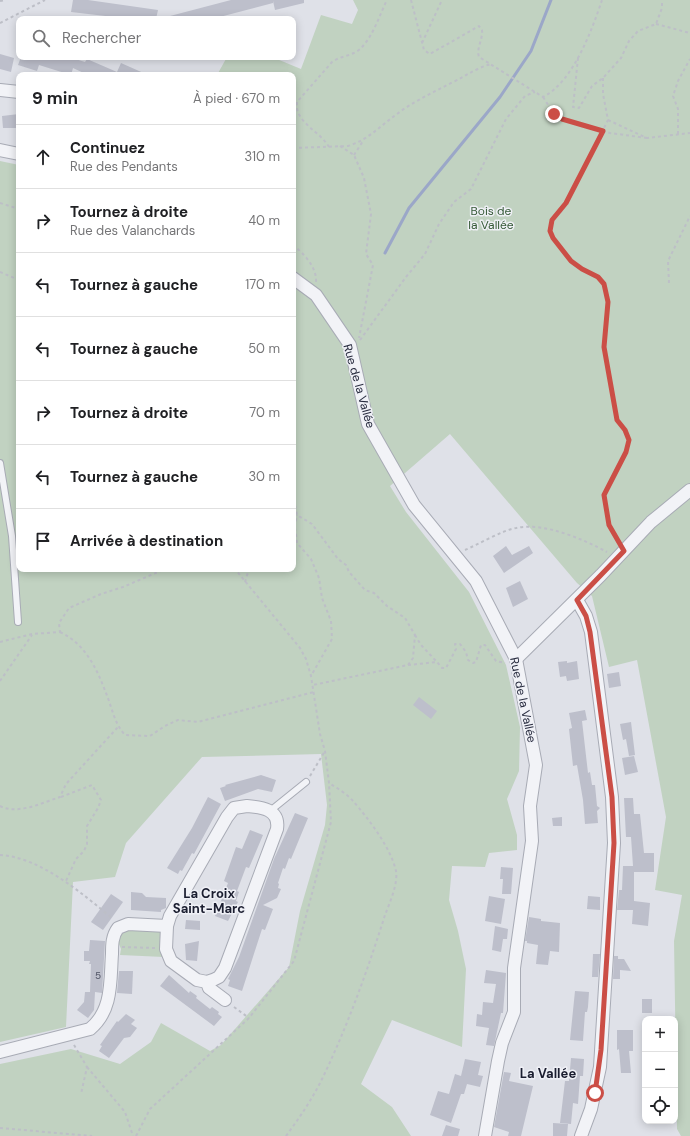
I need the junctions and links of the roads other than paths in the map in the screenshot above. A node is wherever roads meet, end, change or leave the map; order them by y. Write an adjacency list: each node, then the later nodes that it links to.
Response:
1 (0, 90): 2 (street)
2 (16, 92)
3 (0, 150): 4 (street)
4 (16, 153)
5 (296, 280): 10 (street, Rue de la Vallée)
6 (0, 463): 9 (lane)
7 (690, 490): 8 (street)
8 (577, 600): 10 (street); 18 (street)
9 (18, 622)
10 (513, 661): 17 (street, Rue de la Vallée)
11 (306, 782): 12 (lane)
12 (270, 811): 13 (street); 14 (street)
13 (167, 926): 14 (street); 16 (street)
14 (207, 982): 15 (street)
15 (228, 1002)
16 (0, 1052)
17 (485, 1136)
18 (581, 1136)

